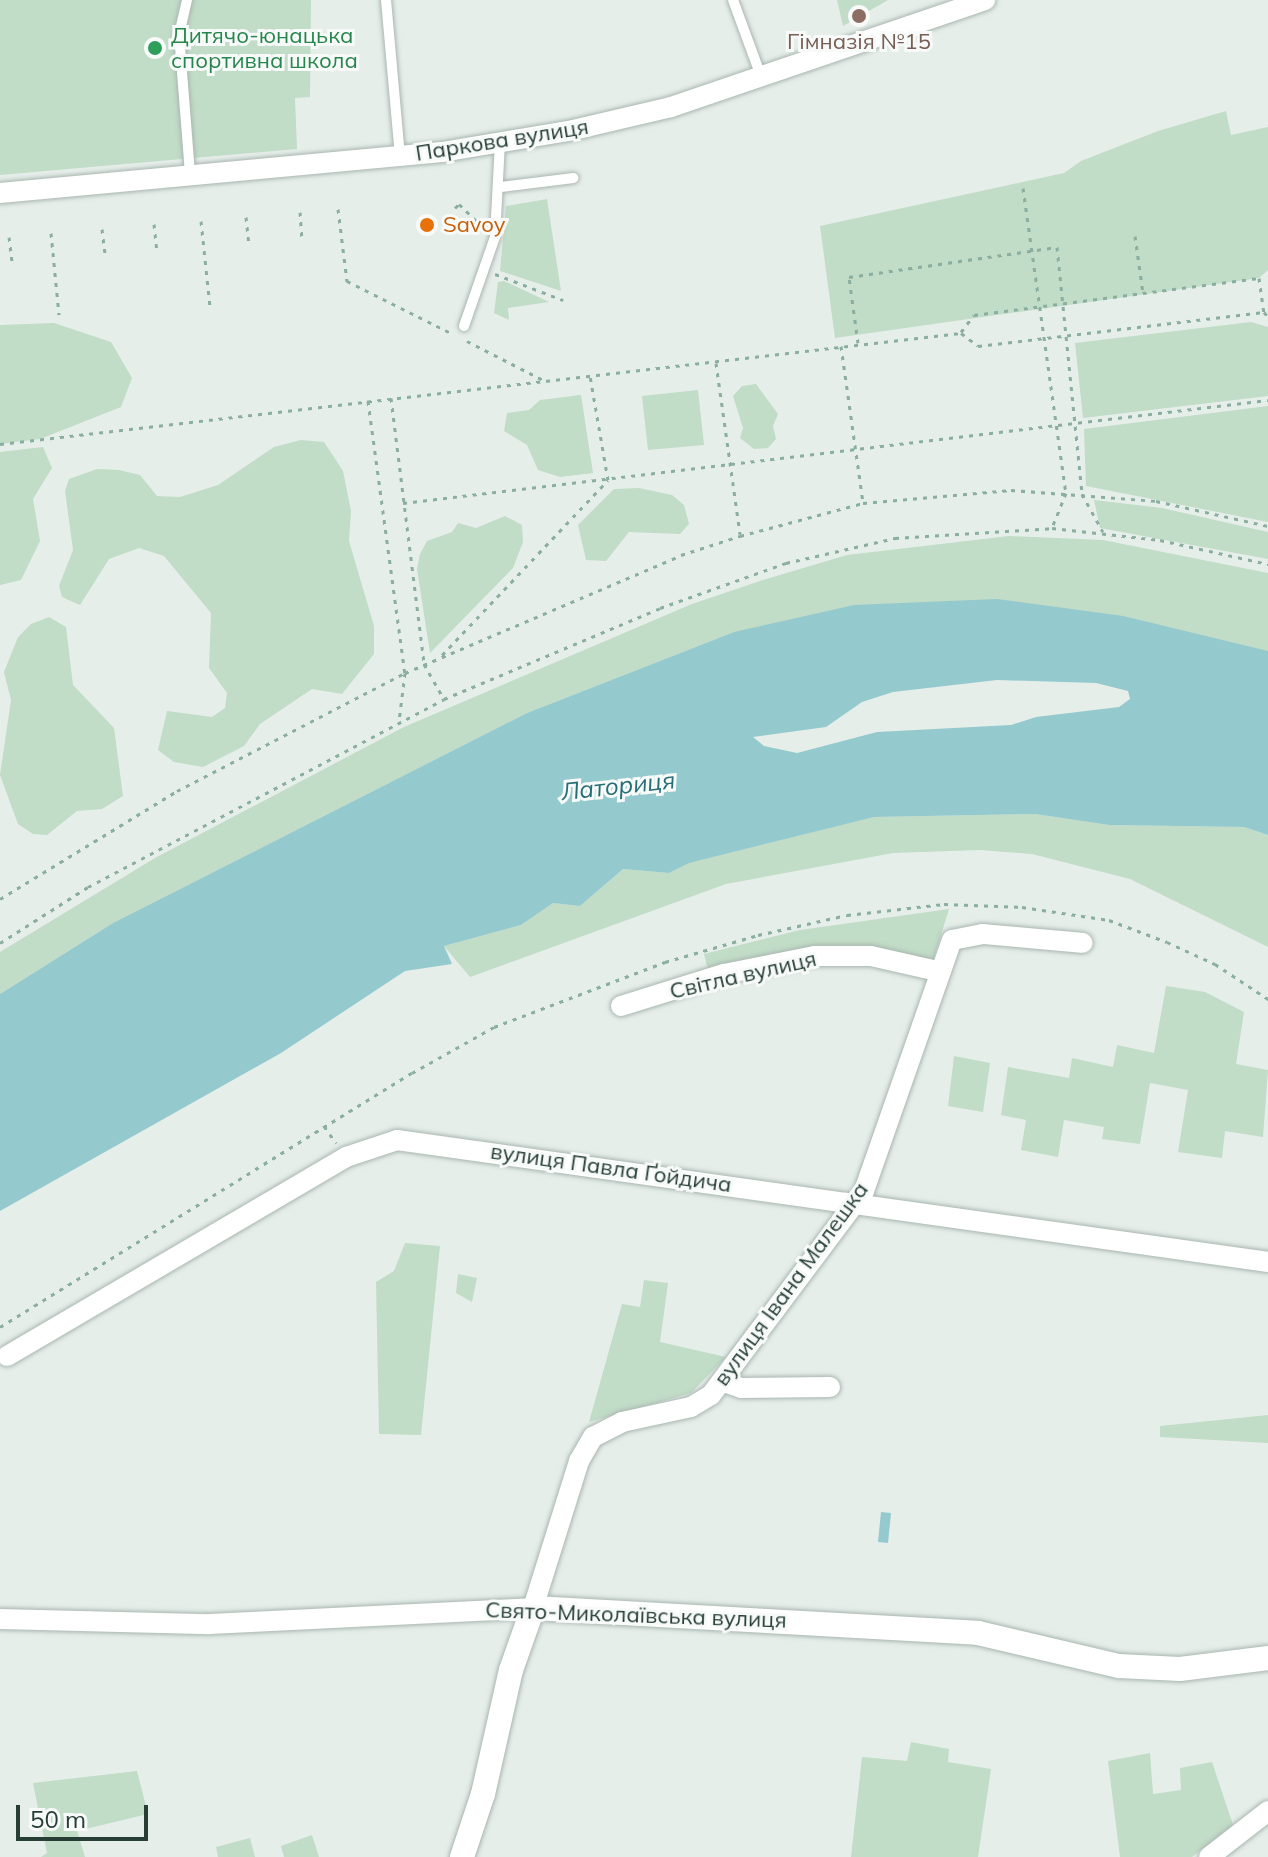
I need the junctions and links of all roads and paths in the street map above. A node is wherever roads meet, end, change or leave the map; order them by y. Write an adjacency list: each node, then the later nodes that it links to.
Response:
1 (187, 0): 8 (lane)
2 (386, 0): 7 (lane)
3 (733, 0): 5 (lane)
4 (985, 0): 5 (street, Паркова вулиця)
5 (761, 78): 6 (street, Паркова вулиця)
6 (500, 143): 7 (street, Паркова вулиця); 10 (lane)
7 (400, 156): 8 (street, Паркова вулиця)
8 (190, 175): 12 (street, Паркова вулиця)
9 (573, 178): 10 (lane)
10 (501, 187): 30 (lane)
11 (1023, 188): 26 (path)
12 (0, 193)
13 (455, 208): 21 (path)
14 (338, 209): 47 (path)
15 (300, 212): 24 (path)
16 (246, 217): 25 (path)
17 (201, 221): 35 (path)
18 (154, 224): 27 (path)
19 (102, 229): 28 (path)
20 (51, 233): 37 (path)
21 (491, 235)
22 (1135, 236): 31 (path)
23 (9, 237): 29 (path)
24 (302, 239)
25 (249, 244)
26 (1034, 250): 33 (path); 34 (path); 43 (path)
27 (157, 251)
28 (105, 255)
29 (12, 263)
30 (487, 271): 32 (path); 39 (lane)
31 (1143, 293): 33 (path); 36 (path)
32 (563, 300)
33 (1063, 303): 34 (path); 41 (path)
34 (1043, 306): 40 (path); 42 (path)
35 (210, 307)
36 (1264, 312): 38 (path); 41 (path)
37 (59, 315)
38 (1268, 317)
39 (464, 326)
40 (961, 333): 42 (path); 43 (path)
41 (1066, 336): 42 (path); 51 (path)
42 (1047, 338): 52 (path)
43 (858, 344): 44 (path)
44 (841, 346): 45 (path); 54 (path)
45 (716, 363): 46 (path); 55 (path)
46 (590, 376): 47 (path); 56 (path)
47 (545, 381): 48 (path)
48 (391, 398): 50 (path); 59 (path)
49 (1268, 400): 51 (path)
50 (368, 401): 53 (path); 68 (path)
51 (1074, 425): 52 (path); 58 (path)
52 (1058, 426): 54 (path); 57 (path)
53 (0, 444)
54 (857, 452): 55 (path); 60 (path)
55 (730, 468): 56 (path); 64 (path)
56 (608, 480): 59 (path); 66 (path)
57 (1066, 493): 58 (path); 60 (path); 62 (path)
58 (1082, 494): 61 (path); 63 (path)
59 (403, 503): 67 (path)
60 (863, 503): 64 (path)
61 (1268, 526)
62 (1052, 528): 63 (path); 69 (path)
63 (1103, 532): 65 (path)
64 (740, 536): 66 (path)
65 (1268, 564)
66 (439, 658): 67 (path)
67 (424, 664): 68 (path); 69 (path)
68 (405, 673): 70 (path); 71 (path)
69 (444, 699): 70 (path)
70 (399, 721): 72 (path)
71 (0, 899)
72 (0, 943)
73 (1083, 943): 74 (street)
74 (937, 971): 76 (street, Світла вулиця); 77 (street, вулиця Івана Малешка)
75 (1268, 999): 79 (path)
76 (621, 1006)
77 (853, 1202): 78 (street, вулиця Павла Ґойдича); 80 (street, вулиця Павла Ґойдича); 81 (street, вулиця Івана Малешка)
78 (1268, 1262)
79 (0, 1327)
80 (7, 1356)
81 (724, 1382): 82 (street); 83 (street, вулиця Івана Малешка)
82 (830, 1387)
83 (533, 1608): 84 (street, Свято-Миколаївська вулиця); 85 (street, Свято-Миколаївська вулиця); 87 (street)
84 (0, 1619)
85 (1268, 1658)
86 (1268, 1811): 88 (street)
87 (462, 1857)
88 (1209, 1857)

